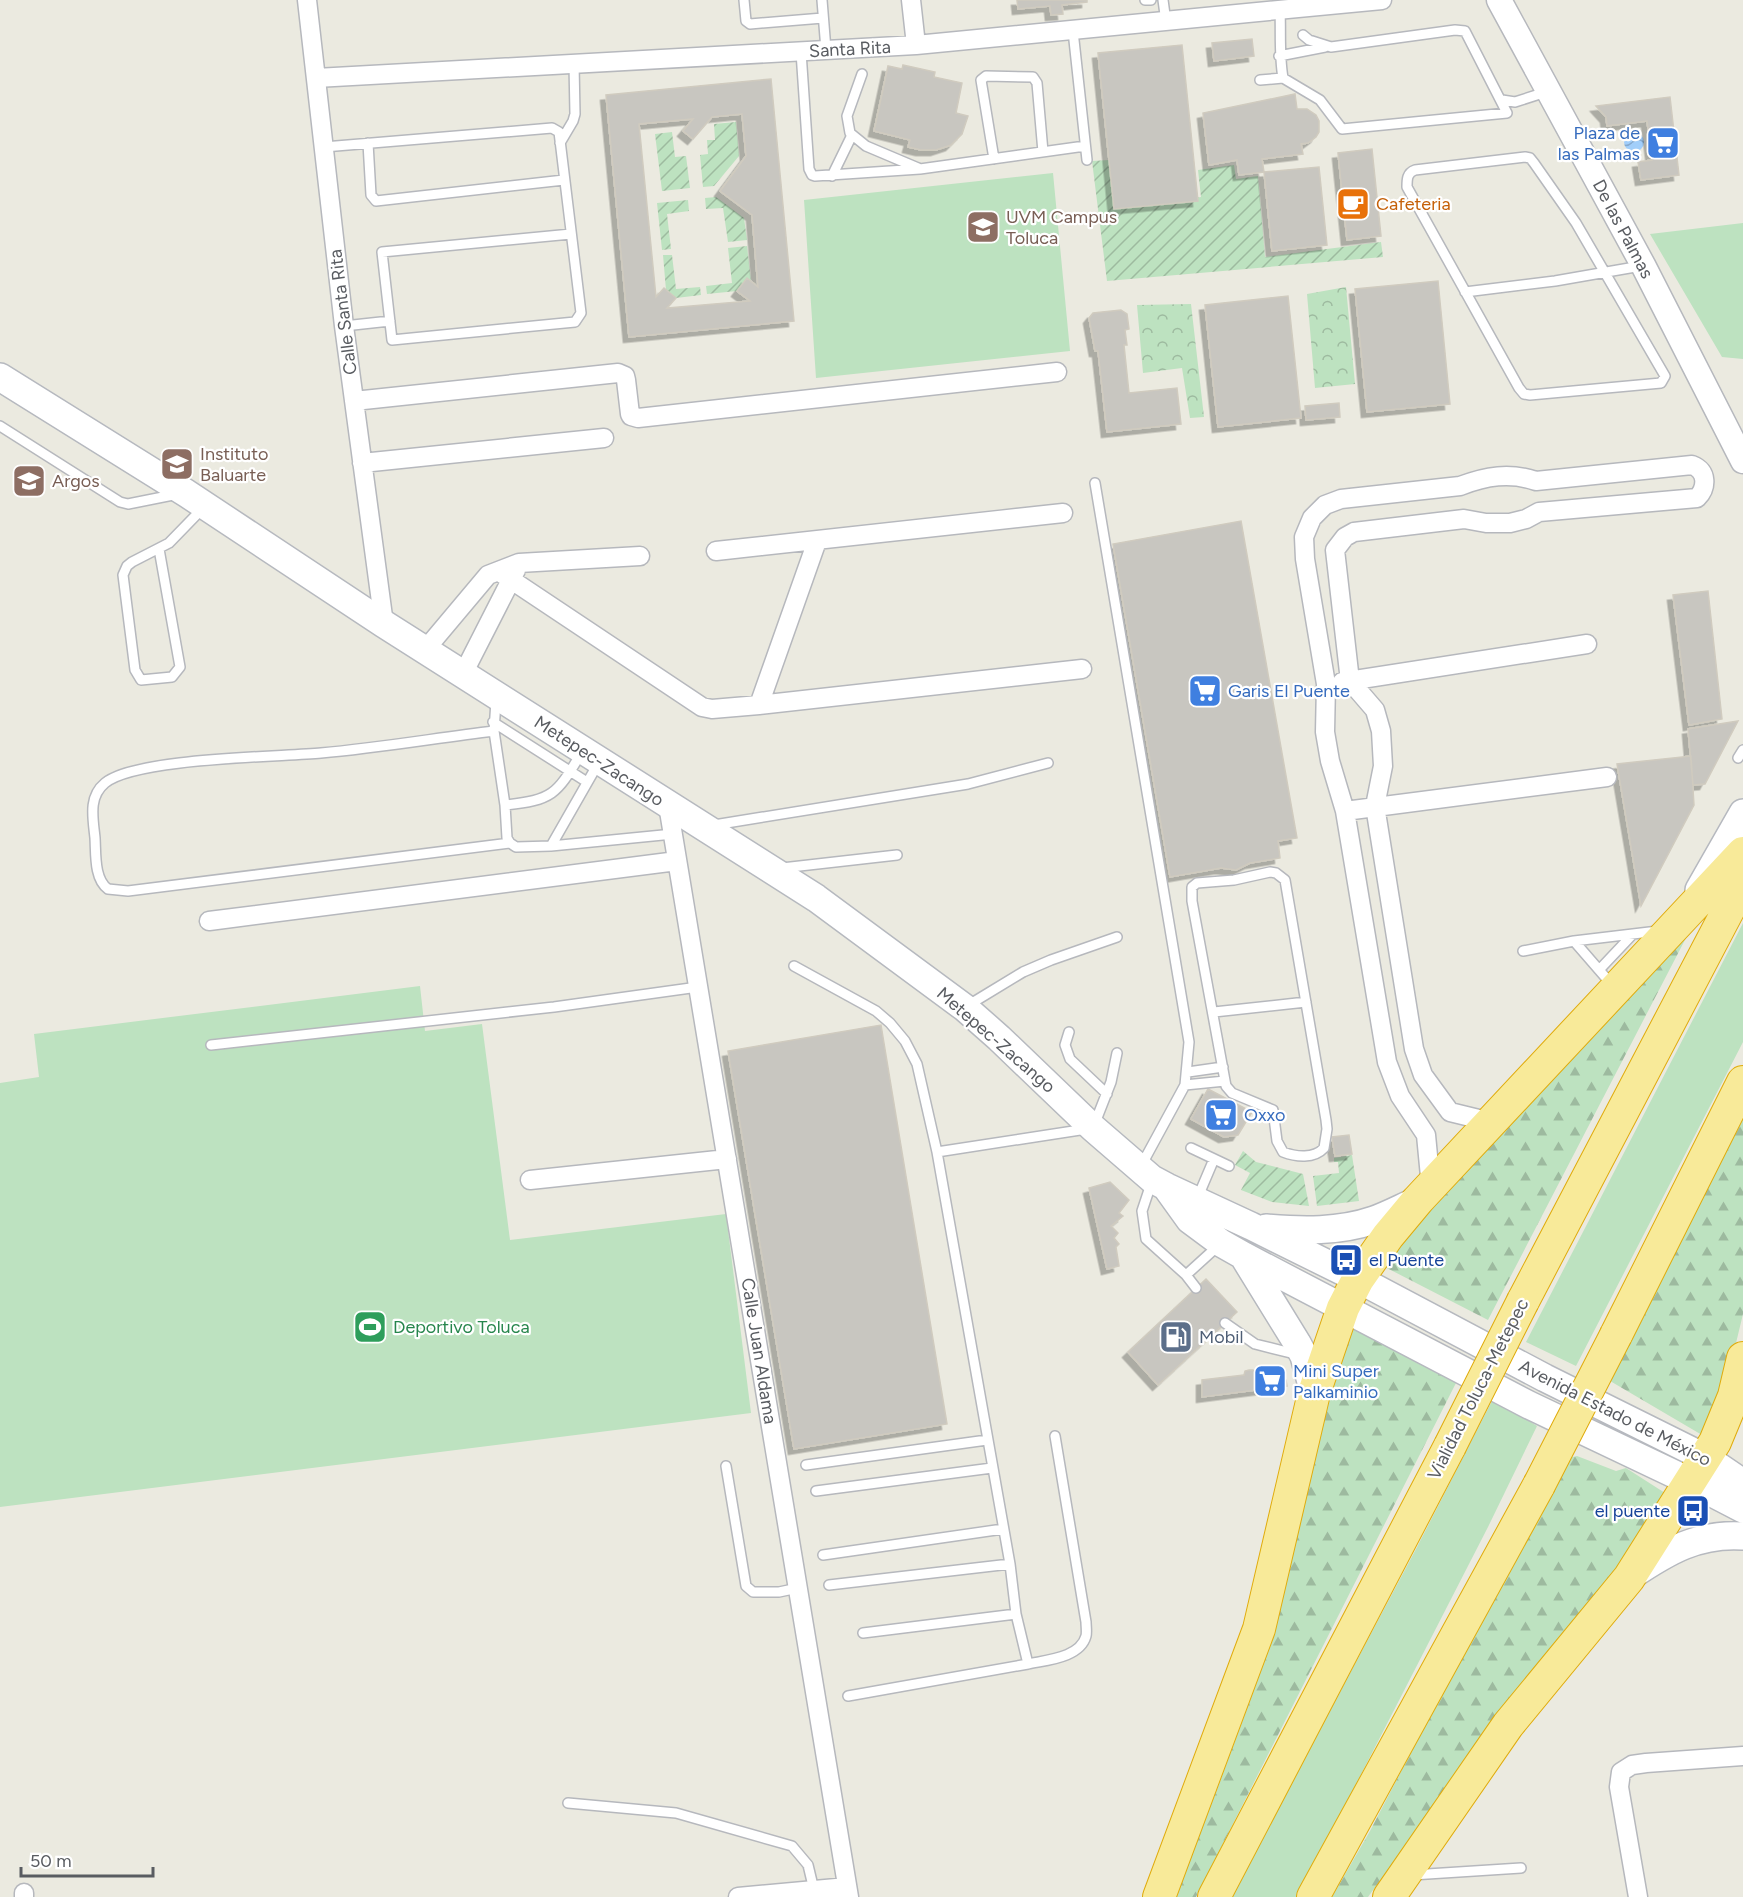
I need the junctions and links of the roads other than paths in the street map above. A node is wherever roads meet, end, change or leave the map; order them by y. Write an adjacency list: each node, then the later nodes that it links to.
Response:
1 (306, 0): 22 (street, Calle Santa Rita)
2 (744, 0): 11 (lane)
3 (822, 0): 11 (lane)
4 (911, 0): 15 (street)
5 (1145, 0): 6 (lane)
6 (1150, 0)
7 (1163, 0): 12 (lane)
8 (1382, 0): 10 (street, Santa Rita)
9 (1499, 0): 25 (street, De las Palmas)
10 (1280, 10): 12 (street, Santa Rita); 19 (lane)
11 (823, 18): 17 (lane)
12 (1166, 22): 13 (street, Santa Rita)
13 (1073, 31): 15 (street, Santa Rita); 30 (lane)
14 (1303, 35): 16 (lane)
15 (916, 45): 17 (street, Santa Rita)
16 (1327, 47): 19 (lane); 26 (lane)
17 (826, 50): 18 (street, Santa Rita)
18 (801, 52): 20 (street, Santa Rita); 36 (lane)
19 (1279, 56): 23 (lane)
20 (574, 64): 22 (street, Santa Rita); 29 (lane)
21 (862, 74): 27 (lane)
22 (316, 78): 31 (street, Calle Santa Rita)
23 (1283, 78): 24 (lane); 26 (lane)
24 (1260, 80)
25 (1548, 91): 26 (lane); 39 (street, De las Palmas)
26 (1502, 100)
27 (852, 135): 35 (lane); 36 (lane)
28 (368, 143): 29 (lane); 31 (lane); 37 (lane)
29 (560, 143): 37 (lane)
30 (1085, 146): 32 (lane); 34 (lane)
31 (324, 147): 43 (street, Calle Santa Rita)
32 (1043, 152): 33 (lane); 33 (lane)
33 (994, 159): 35 (lane)
34 (1087, 160)
35 (920, 169): 36 (lane)
36 (832, 176)
37 (564, 180): 38 (lane)
38 (571, 234): 42 (lane); 42 (lane)
39 (1643, 265): 40 (lane); 49 (street, De las Palmas)
40 (1605, 273): 41 (lane); 41 (lane); 41 (lane)
41 (1466, 292)
42 (390, 321): 43 (lane)
43 (344, 326): 46 (street, Calle Santa Rita)
44 (1057, 372): 46 (street)
45 (0, 377): 54 (main road, Metepec-Zacango)
46 (354, 401): 50 (street, Calle Santa Rita)
47 (0, 426): 54 (lane)
48 (604, 438): 50 (street)
49 (1743, 461)
50 (362, 464): 65 (street, Calle Santa Rita)
51 (1536, 481): 53 (street); 55 (street); 55 (street)
52 (1095, 483): 107 (lane)
53 (1460, 486): 57 (street); 71 (street)
54 (196, 499): 59 (lane); 65 (main road, Metepec-Zacango)
55 (1539, 512): 57 (street)
56 (1063, 513): 58 (street)
57 (1464, 519): 70 (street)
58 (817, 541): 60 (street); 72 (street)
59 (159, 549): 59 (lane)
60 (716, 551)
61 (640, 556): 62 (street)
62 (505, 575): 63 (street); 64 (street); 72 (street)
63 (464, 603): 64 (street); 67 (street)
64 (493, 617): 69 (street)
65 (384, 624): 67 (main road, Metepec-Zacango)
66 (1587, 645): 70 (street)
67 (425, 650): 69 (main road, Metepec-Zacango)
68 (1083, 669): 72 (street)
69 (463, 674): 73 (main road, Metepec-Zacango)
70 (1350, 681): 71 (street); 79 (street)
71 (1326, 684): 80 (street)
72 (759, 705)
73 (495, 716): 75 (main road, Metepec-Zacango); 77 (lane); 84 (lane)
74 (1048, 763): 82 (lane)
75 (585, 766): 77 (lane); 78 (main road, Metepec-Zacango); 85 (lane)
76 (1607, 777): 79 (street)
77 (505, 805): 84 (lane)
78 (668, 805): 82 (main road, Metepec-Zacango); 83 (street, Calle Juan Aldama)
79 (1375, 806): 80 (street); 108 (street)
80 (1345, 812): 113 (street)
81 (1743, 813): 92 (main road)
82 (702, 827): 89 (main road, Metepec-Zacango)
83 (673, 834): 85 (lane); 88 (street, Calle Juan Aldama)
84 (510, 843): 85 (lane)
85 (551, 846)
86 (1743, 853): 92 (highway)
87 (897, 855): 89 (lane)
88 (678, 861): 91 (street); 99 (street, Calle Juan Aldama)
89 (770, 870): 101 (main road, Metepec-Zacango)
90 (1743, 882): 165 (highway, Vialidad Toluca-Metepec, bridge)
91 (208, 921)
92 (1677, 923): 93 (lane); 98 (highway)
93 (1633, 934): 95 (lane); 98 (lane)
94 (1117, 937): 101 (lane)
95 (1574, 941): 96 (lane); 98 (lane)
96 (1522, 951)
97 (794, 966): 119 (lane)
98 (1607, 979): 115 (highway)
99 (698, 987): 104 (lane); 121 (street, Calle Juan Aldama)
100 (1306, 1002): 102 (lane); 102 (lane); 109 (lane)
101 (964, 1008): 116 (main road, Metepec-Zacango)
102 (1214, 1012): 106 (lane)
103 (1069, 1032): 112 (lane)
104 (211, 1045)
105 (1116, 1053): 112 (lane)
106 (1223, 1068): 107 (lane); 109 (lane)
107 (1188, 1072): 111 (lane)
108 (1423, 1075): 113 (street); 114 (street)
109 (1225, 1082): 111 (lane)
110 (1743, 1082): 166 (highway, bridge)
111 (1185, 1084): 123 (lane)
112 (1107, 1094): 116 (lane)
113 (1400, 1096): 117 (street)
114 (1450, 1112): 115 (street); 117 (street)
115 (1491, 1122): 125 (highway)
116 (1093, 1128): 119 (lane); 123 (main road, Metepec-Zacango)
117 (1426, 1135): 125 (street)
118 (1191, 1148): 120 (lane)
119 (937, 1152): 138 (lane)
120 (1214, 1159): 122 (lane); 126 (lane)
121 (727, 1160): 124 (street); 152 (street, Calle Juan Aldama)
122 (1229, 1166)
123 (1153, 1178): 126 (main road, Metepec-Zacango); 128 (main road, Metepec-Zacango); 129 (lane)
124 (530, 1180)
125 (1424, 1193): 127 (main road); 130 (highway)
126 (1196, 1201): 127 (main road, Metepec-Zacango)
127 (1251, 1226): 130 (main road, Metepec-Zacango)
128 (1232, 1250): 129 (lane); 132 (main road, Metepec-Zacango); 134 (main road)
129 (1186, 1275): 131 (lane)
130 (1358, 1279): 132 (highway); 142 (main road, Avenida Estado de México)
131 (1196, 1288)
132 (1343, 1308): 136 (highway); 142 (main road, Avenida Estado de México)
133 (1225, 1323): 134 (lane)
134 (1304, 1356): 136 (main road)
135 (1743, 1358): 142 (highway)
136 (1314, 1393): 164 (highway)
137 (1055, 1436): 155 (lane)
138 (987, 1440): 139 (lane); 141 (lane)
139 (806, 1465)
140 (726, 1466): 152 (lane)
141 (992, 1468): 144 (lane); 146 (lane)
142 (1699, 1470): 143 (main road, Avenida Estado de México); 145 (main road, Avenida Estado de México); 150 (highway)
143 (1743, 1483)
144 (816, 1491)
145 (1743, 1509)
146 (1003, 1529): 148 (lane); 149 (lane)
147 (1743, 1536): 150 (main road)
148 (824, 1555)
149 (1010, 1564): 151 (lane); 153 (lane)
150 (1629, 1578): 160 (highway)
151 (829, 1585)
152 (798, 1588): 162 (street, Calle Juan Aldama)
153 (1016, 1614): 154 (lane); 155 (lane)
154 (863, 1633)
155 (1028, 1664): 156 (lane)
156 (848, 1696)
157 (1743, 1756): 167 (street)
158 (568, 1803): 161 (lane)
159 (1521, 1868): 160 (lane)
160 (1396, 1886)
161 (814, 1890): 162 (street); 163 (street)
162 (848, 1892)
163 (738, 1897)
164 (1159, 1897)
165 (1214, 1897)
166 (1313, 1897)
167 (1638, 1897)

